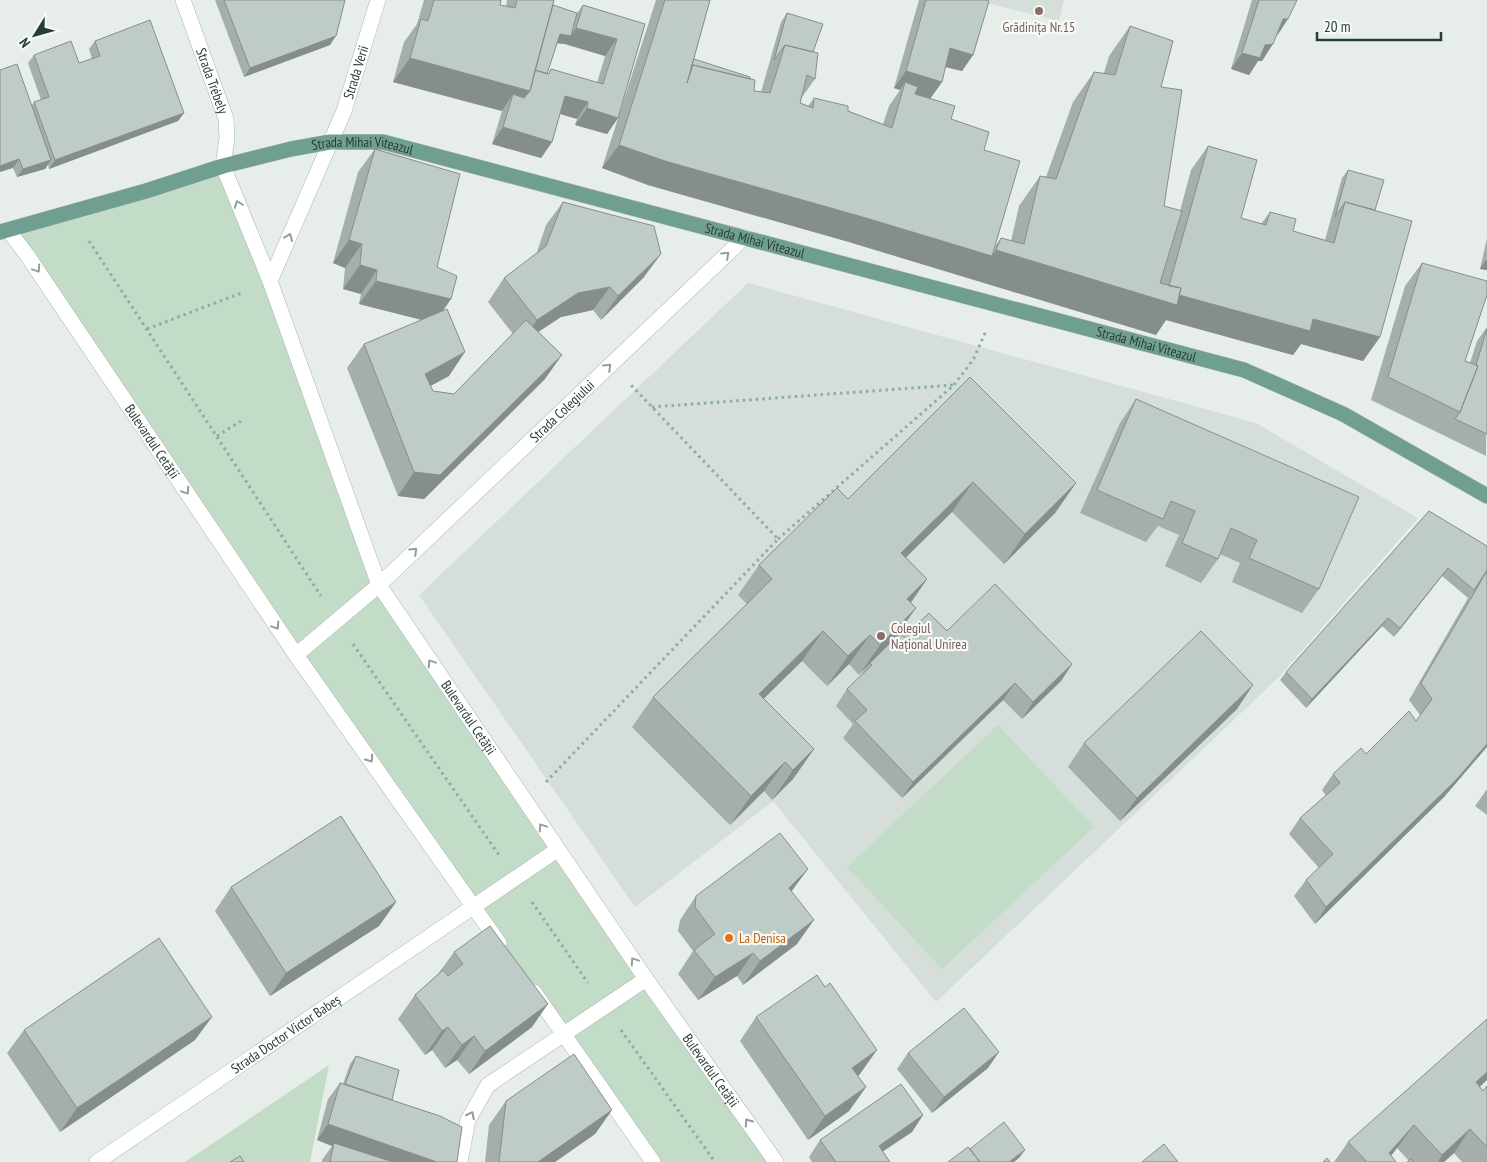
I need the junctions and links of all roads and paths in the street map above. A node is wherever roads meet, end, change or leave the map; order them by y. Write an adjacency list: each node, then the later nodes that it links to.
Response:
1 (183, 0): 4 (street, Strada Trébely)
2 (378, 0): 3 (street, Strada Verii)
3 (330, 142): 4 (main road, Strada Mihai Viteazul); 6 (main road, Strada Mihai Viteazul); 8 (street, one-way to 3)
4 (222, 166): 5 (main road, Strada Mihai Viteazul); 8 (street, Bulevardul Cetății, one-way to 4)
5 (4, 231): 21 (street, Bulevardul Cetății, one-way to 21)
6 (745, 237): 16 (main road, Strada Mihai Viteazul); 18 (street, Strada Colegiului, one-way to 6)
7 (89, 241): 10 (path)
8 (270, 281): 10 (path); 18 (street, Bulevardul Cetății)
9 (989, 325): 12 (path)
10 (148, 329): 15 (path)
11 (630, 384): 13 (path)
12 (954, 385): 13 (path); 17 (path)
13 (652, 407): 17 (path)
14 (241, 421): 15 (path)
15 (217, 436): 19 (path)
16 (1487, 496)
17 (778, 539): 22 (path)
18 (379, 585): 21 (street); 23 (street, Bulevardul Cetății, one-way to 18)
19 (322, 597)
20 (349, 637): 24 (path)
21 (296, 655): 26 (street, Bulevardul Cetății, one-way to 26)
22 (543, 785)
23 (557, 850): 26 (street); 29 (street, Bulevardul Cetății, one-way to 23)
24 (500, 856)
25 (527, 895): 30 (path)
26 (474, 906): 27 (street, Bulevardul Cetății); 33 (street, Strada Doctor Victor Babeș)
27 (508, 954)
28 (525, 979): 32 (street)
29 (646, 979): 32 (street); 37 (street, Bulevardul Cetății, one-way to 29)
30 (591, 987)
31 (616, 1022): 36 (path)
32 (564, 1035): 34 (street, one-way to 32); 35 (street)
33 (97, 1162)
34 (460, 1162)
35 (653, 1162)
36 (715, 1162)
37 (776, 1162)

